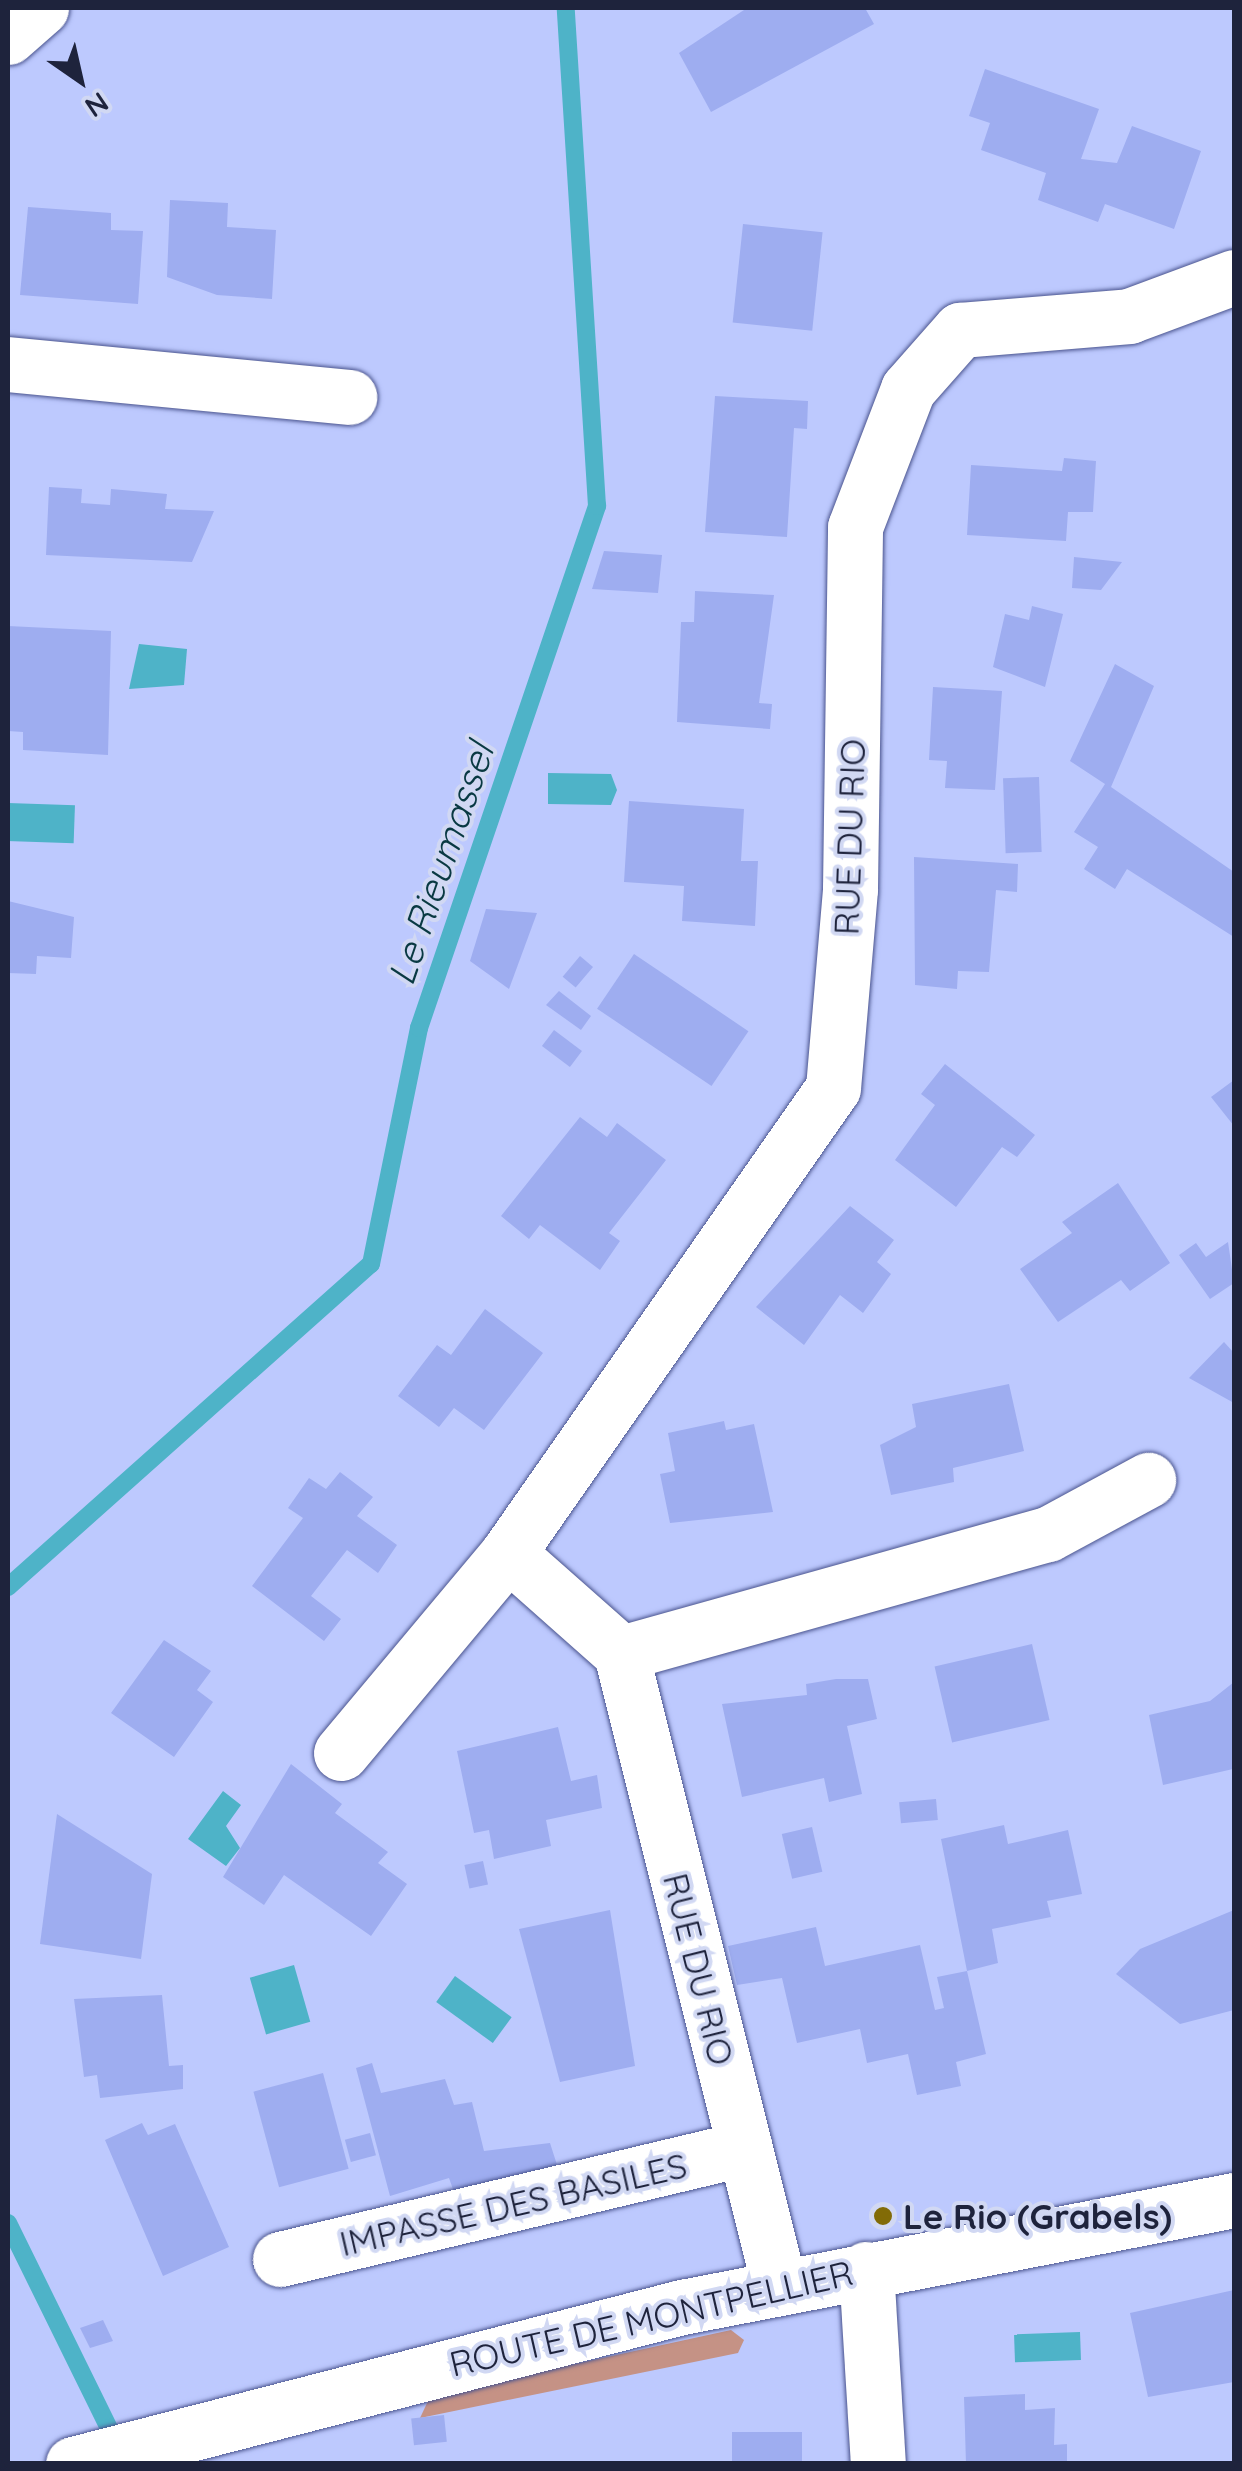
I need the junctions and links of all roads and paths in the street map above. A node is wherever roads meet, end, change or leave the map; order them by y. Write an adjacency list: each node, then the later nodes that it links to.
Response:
1 (41, 8): 2 (street)
2 (8, 37)
3 (1234, 277): 7 (street, RUE DU RIO)
4 (8, 364): 5 (street)
5 (348, 397)
6 (1148, 1480): 8 (street)
7 (508, 1553): 8 (street); 9 (street, RUE DU RIO)
8 (621, 1653): 10 (street, RUE DU RIO)
9 (341, 1753)
10 (746, 2148): 12 (street, IMPASSE DES BASILES); 14 (street, RUE DU RIO)
11 (1234, 2200): 13 (street, ROUTE DE MONTPELLIER)
12 (280, 2259)
13 (866, 2268): 14 (street, ROUTE DE MONTPELLIER); 16 (street)
14 (780, 2285): 15 (street, ROUTE DE MONTPELLIER)
15 (73, 2464)
16 (878, 2464)

